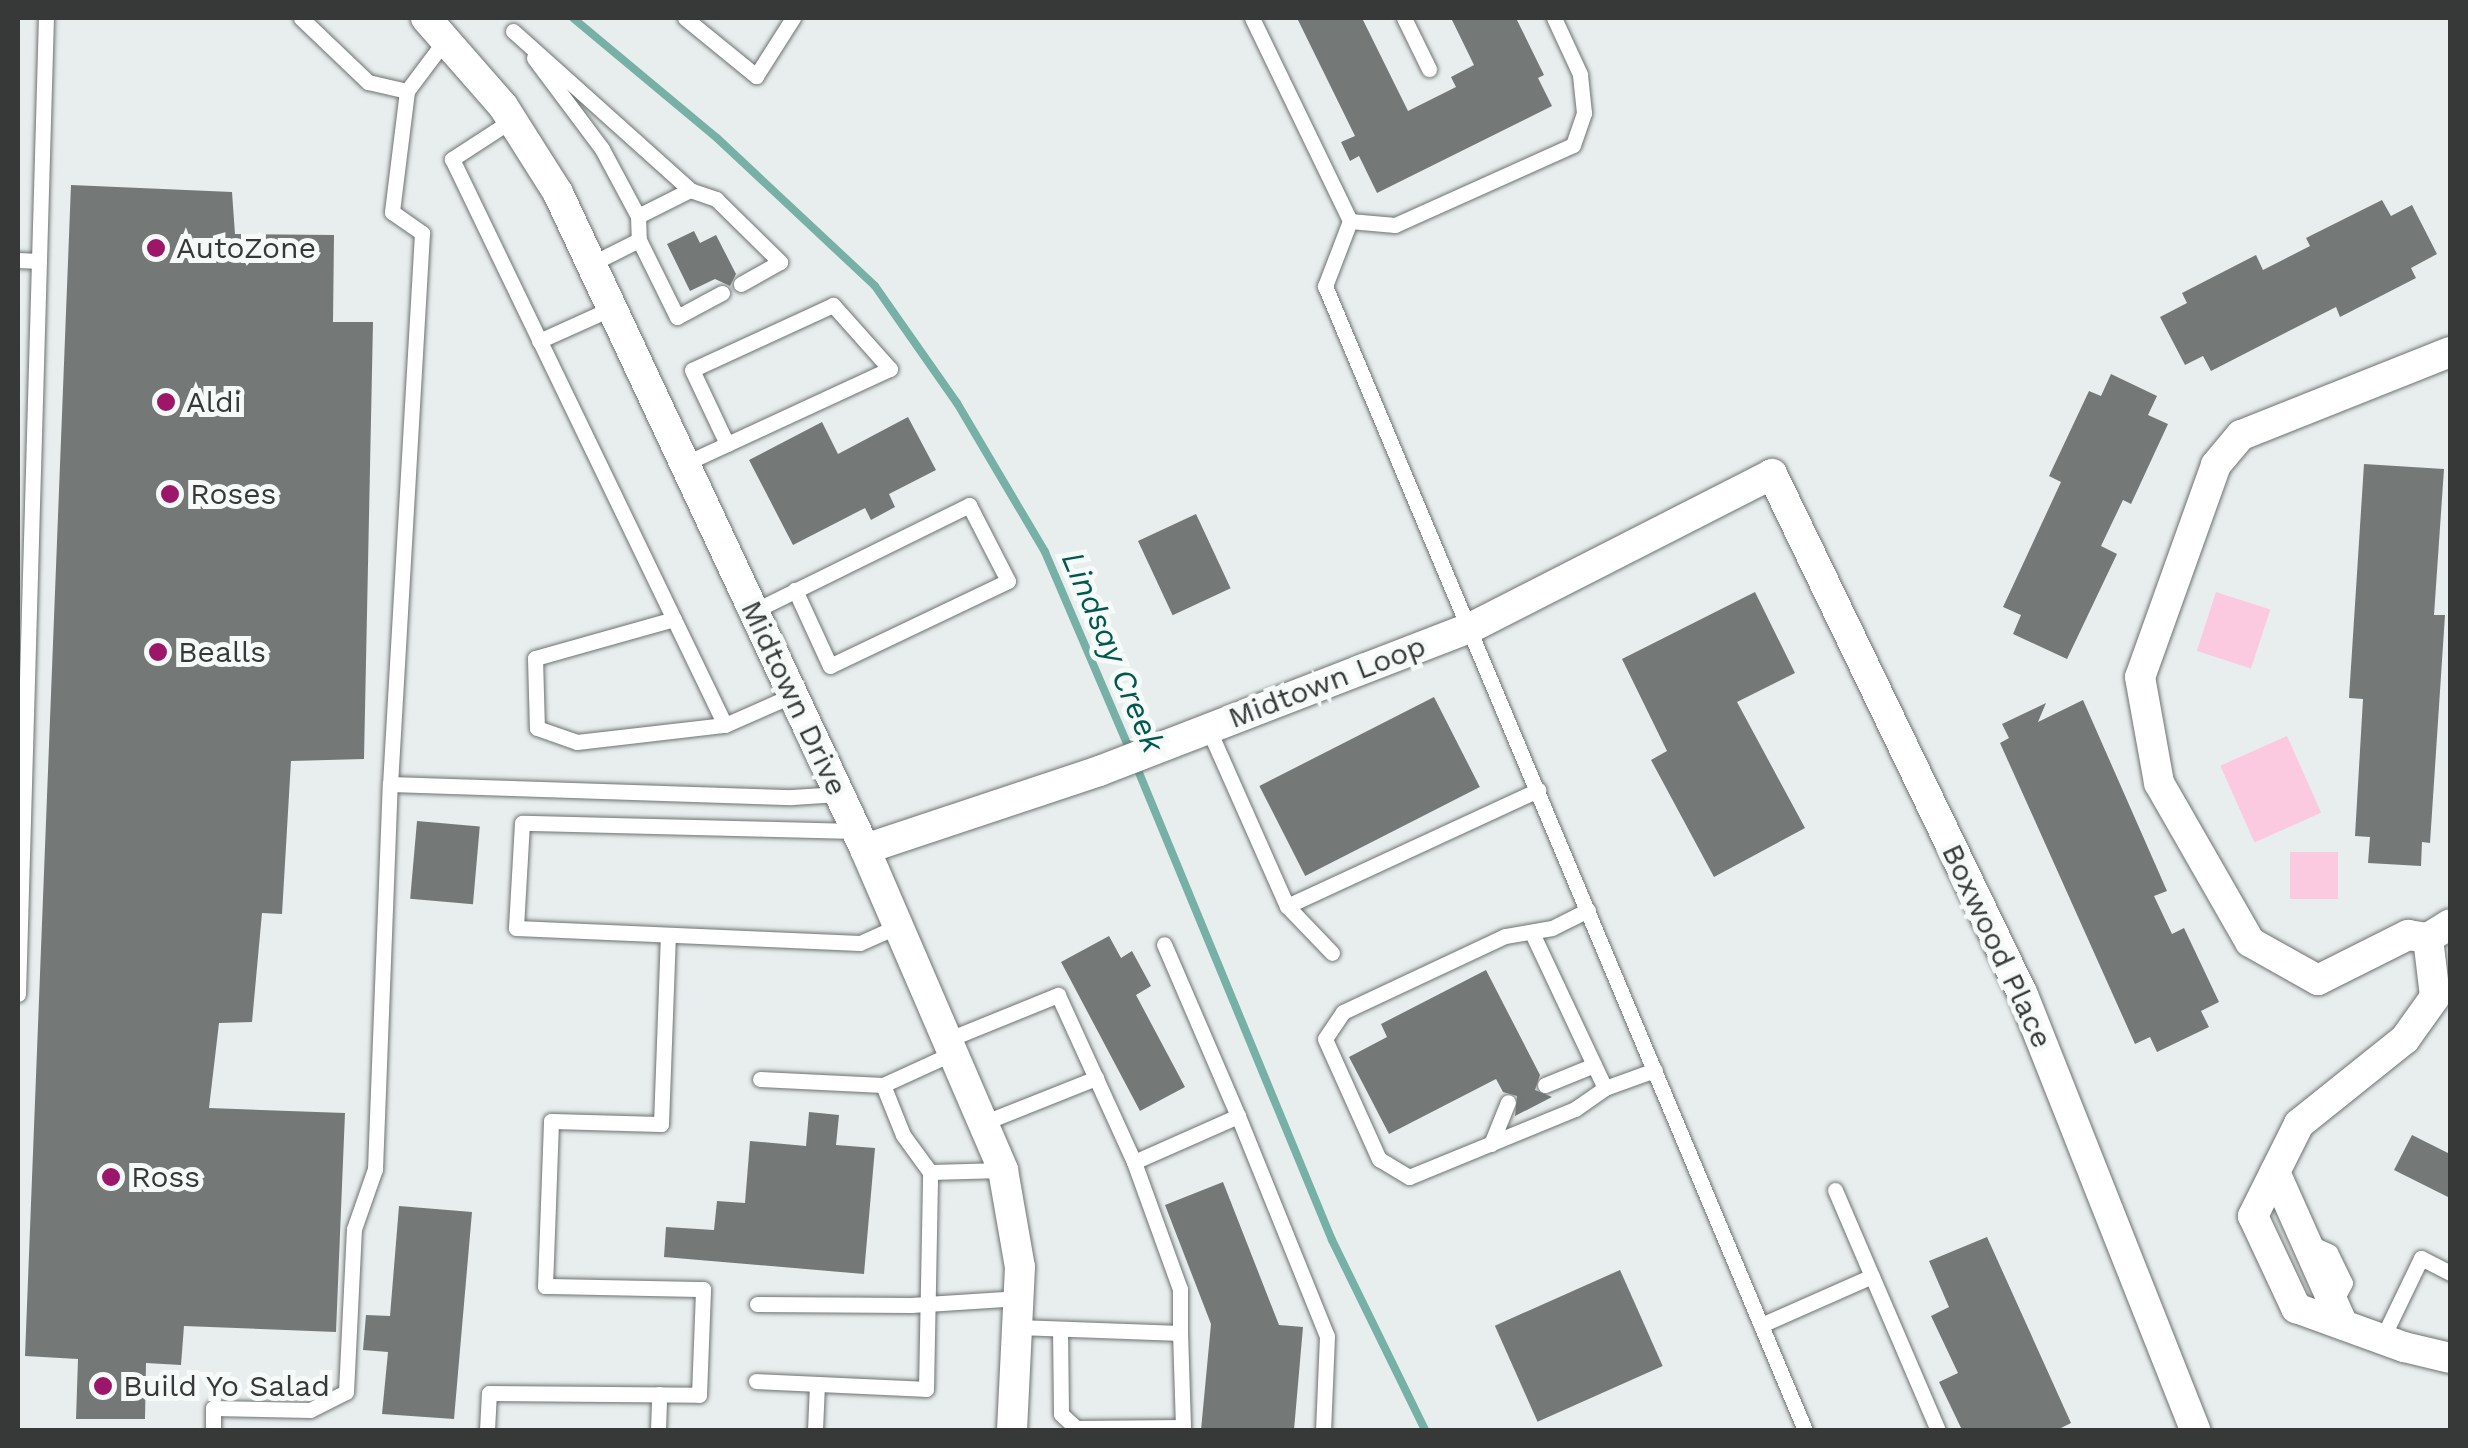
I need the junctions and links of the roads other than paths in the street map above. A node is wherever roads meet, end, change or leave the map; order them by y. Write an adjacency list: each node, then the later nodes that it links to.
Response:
1 (46, 18): 17 (lane)
2 (300, 18): 10 (lane)
3 (685, 18): 4 (lane)
4 (793, 18)
5 (1252, 18): 14 (lane)
6 (1404, 18): 9 (lane)
7 (1554, 18): 14 (lane)
8 (436, 28): 10 (lane); 11 (street, Midtown Drive)
9 (1429, 68)
10 (407, 92): 35 (lane)
11 (512, 120): 18 (street, Midtown Drive); 22 (lane)
12 (690, 190): 13 (lane); 13 (lane); 19 (lane)
13 (638, 216): 15 (lane)
14 (1350, 222): 31 (lane)
15 (639, 240): 18 (lane); 20 (lane)
16 (18, 260): 17 (lane)
17 (39, 261): 27 (lane)
18 (591, 264): 21 (street, Midtown Drive)
19 (740, 284)
20 (722, 293)
21 (612, 308): 22 (lane); 25 (street, Midtown Drive)
22 (540, 341): 30 (lane)
23 (2450, 352): 42 (street)
24 (727, 444): 24 (lane); 25 (lane)
25 (684, 464): 29 (street, Midtown Drive)
26 (1772, 474): 31 (street, Midtown Loop); 91 (street, Boxwood Place)
27 (23, 583): 47 (lane)
28 (795, 590): 28 (lane); 29 (lane)
29 (754, 611): 32 (street, Midtown Drive)
30 (674, 619): 33 (lane); 33 (lane)
31 (1470, 628): 34 (street, Midtown Loop); 36 (lane)
32 (792, 695): 33 (lane); 37 (street, Midtown Drive)
33 (725, 725)
34 (1207, 727): 38 (street, Midtown Loop); 39 (lane)
35 (390, 784): 37 (lane); 83 (lane)
36 (1538, 790): 39 (lane); 40 (lane)
37 (839, 794): 38 (street, Midtown Drive)
38 (860, 840): 41 (street, Midtown Drive); 44 (lane)
39 (1287, 906): 46 (lane)
40 (1588, 910): 43 (lane); 51 (lane)
41 (898, 926): 44 (lane); 49 (street, Midtown Drive)
42 (2439, 931): 64 (street)
43 (1532, 933): 50 (lane); 60 (lane)
44 (668, 934): 81 (lane)
45 (1164, 944): 58 (lane)
46 (1332, 953)
47 (18, 981): 48 (lane)
48 (18, 994)
49 (950, 1047): 52 (lane); 54 (lane); 59 (street, Midtown Drive)
50 (1594, 1065): 55 (lane); 56 (lane)
51 (1655, 1070): 56 (lane); 74 (lane)
52 (1096, 1078): 59 (lane); 61 (lane)
53 (760, 1079): 54 (lane)
54 (883, 1085): 63 (lane)
55 (1545, 1085)
56 (1605, 1088): 60 (lane)
57 (1508, 1102): 60 (lane)
58 (1238, 1116): 61 (lane); 88 (lane)
59 (984, 1123): 62 (street, Midtown Drive)
60 (1491, 1144)
61 (1134, 1162): 76 (lane)
62 (1003, 1170): 63 (lane); 72 (street, Midtown Drive)
63 (930, 1172): 70 (lane)
64 (2275, 1172): 66 (street); 67 (street)
65 (1836, 1190): 69 (lane)
66 (2303, 1240): 67 (street); 73 (street)
67 (2271, 1255): 73 (street)
68 (2450, 1273): 77 (lane)
69 (1872, 1276): 74 (lane); 90 (lane)
70 (931, 1301): 71 (lane); 72 (lane); 80 (lane)
71 (757, 1304)
72 (1019, 1313): 75 (lane); 87 (street, Midtown Drive)
73 (2338, 1315): 77 (street)
74 (1761, 1325): 89 (lane)
75 (1060, 1329): 76 (lane); 82 (lane)
76 (1180, 1333): 82 (lane)
77 (2382, 1338): 78 (street)
78 (2450, 1358)
79 (756, 1381): 80 (lane)
80 (817, 1384): 86 (lane)
81 (658, 1394): 84 (lane); 85 (lane)
82 (1184, 1429)
83 (213, 1430)
84 (487, 1430)
85 (658, 1430)
86 (815, 1430)
87 (1012, 1430)
88 (1323, 1430)
89 (1805, 1430)
90 (1938, 1430)
91 (2194, 1430)

